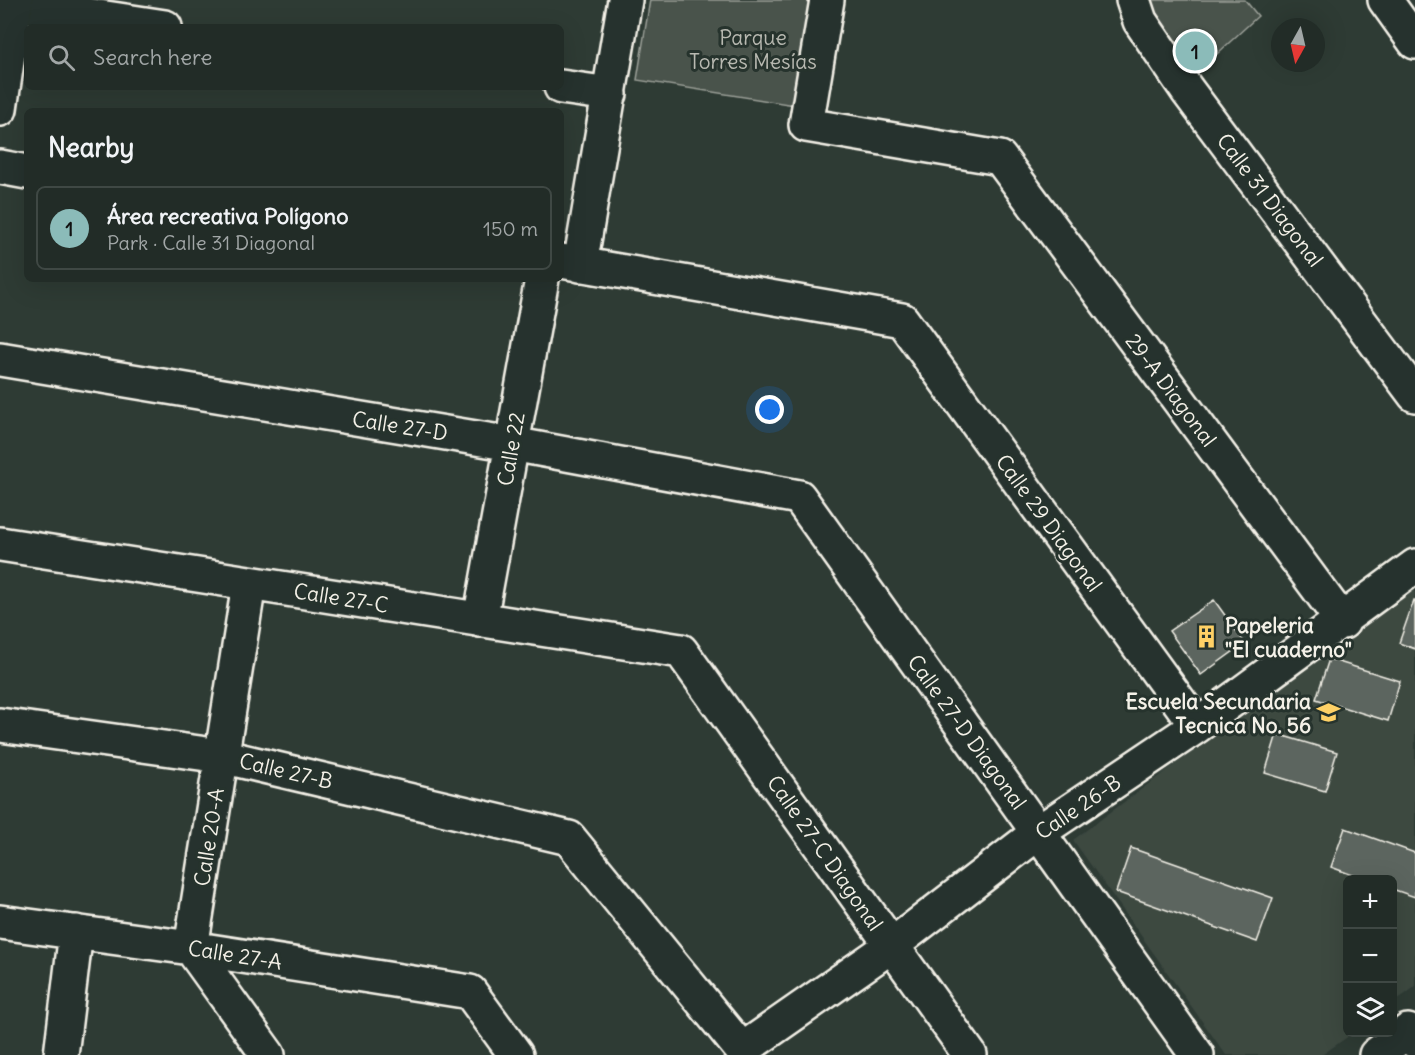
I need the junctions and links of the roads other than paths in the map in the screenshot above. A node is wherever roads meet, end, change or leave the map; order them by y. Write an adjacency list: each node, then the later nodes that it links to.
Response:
1 (625, 0): 9 (street)
2 (827, 0): 23 (street, 29-A Diagonal)
3 (1133, 0): 16 (street, Calle 31 Diagonal)
4 (1385, 0): 7 (street)
5 (10, 2): 6 (street); 10 (street)
6 (146, 24)
7 (1415, 42)
8 (564, 87): 9 (street)
9 (610, 94): 13 (street)
10 (0, 109)
11 (0, 167): 12 (street)
12 (24, 171)
13 (570, 263): 26 (street, Calle 29 Diagonal)
14 (541, 282): 17 (street, Calle 22)
15 (0, 360): 17 (street, Calle 27-D)
16 (1415, 395)
17 (512, 444): 18 (street, Calle 27-D); 22 (street, Calle 22)
18 (799, 497): 28 (street, Calle 27-D Diagonal)
19 (0, 544): 21 (street, Calle 27-C)
20 (1415, 566): 23 (street, Calle 26-B)
21 (249, 584): 22 (street, Calle 27-C); 27 (street, Calle 20-A)
22 (480, 620): 24 (street, Calle 27-C)
23 (1343, 622): 26 (street, Calle 26-B)
24 (681, 651): 31 (street, Calle 27-C Diagonal)
25 (0, 725): 27 (street, Calle 27-B)
26 (1197, 726): 28 (street, Calle 26-B)
27 (221, 756): 32 (street, Calle 20-A); 34 (street, Calle 27-B)
28 (1039, 832): 31 (street, Calle 26-B); 39 (street, Calle 27-D Diagonal)
29 (0, 922): 30 (street, Calle 27-A)
30 (76, 932): 32 (street, Calle 27-A); 35 (street)
31 (891, 946): 34 (street, Calle 26-B); 38 (street, Calle 27-C Diagonal)
32 (191, 948): 36 (street); 37 (street, Calle 27-A)
33 (1412, 1036): 40 (street)
34 (744, 1053)
35 (61, 1055)
36 (268, 1055)
37 (516, 1055)
38 (970, 1055)
39 (1197, 1055)
40 (1376, 1055)

